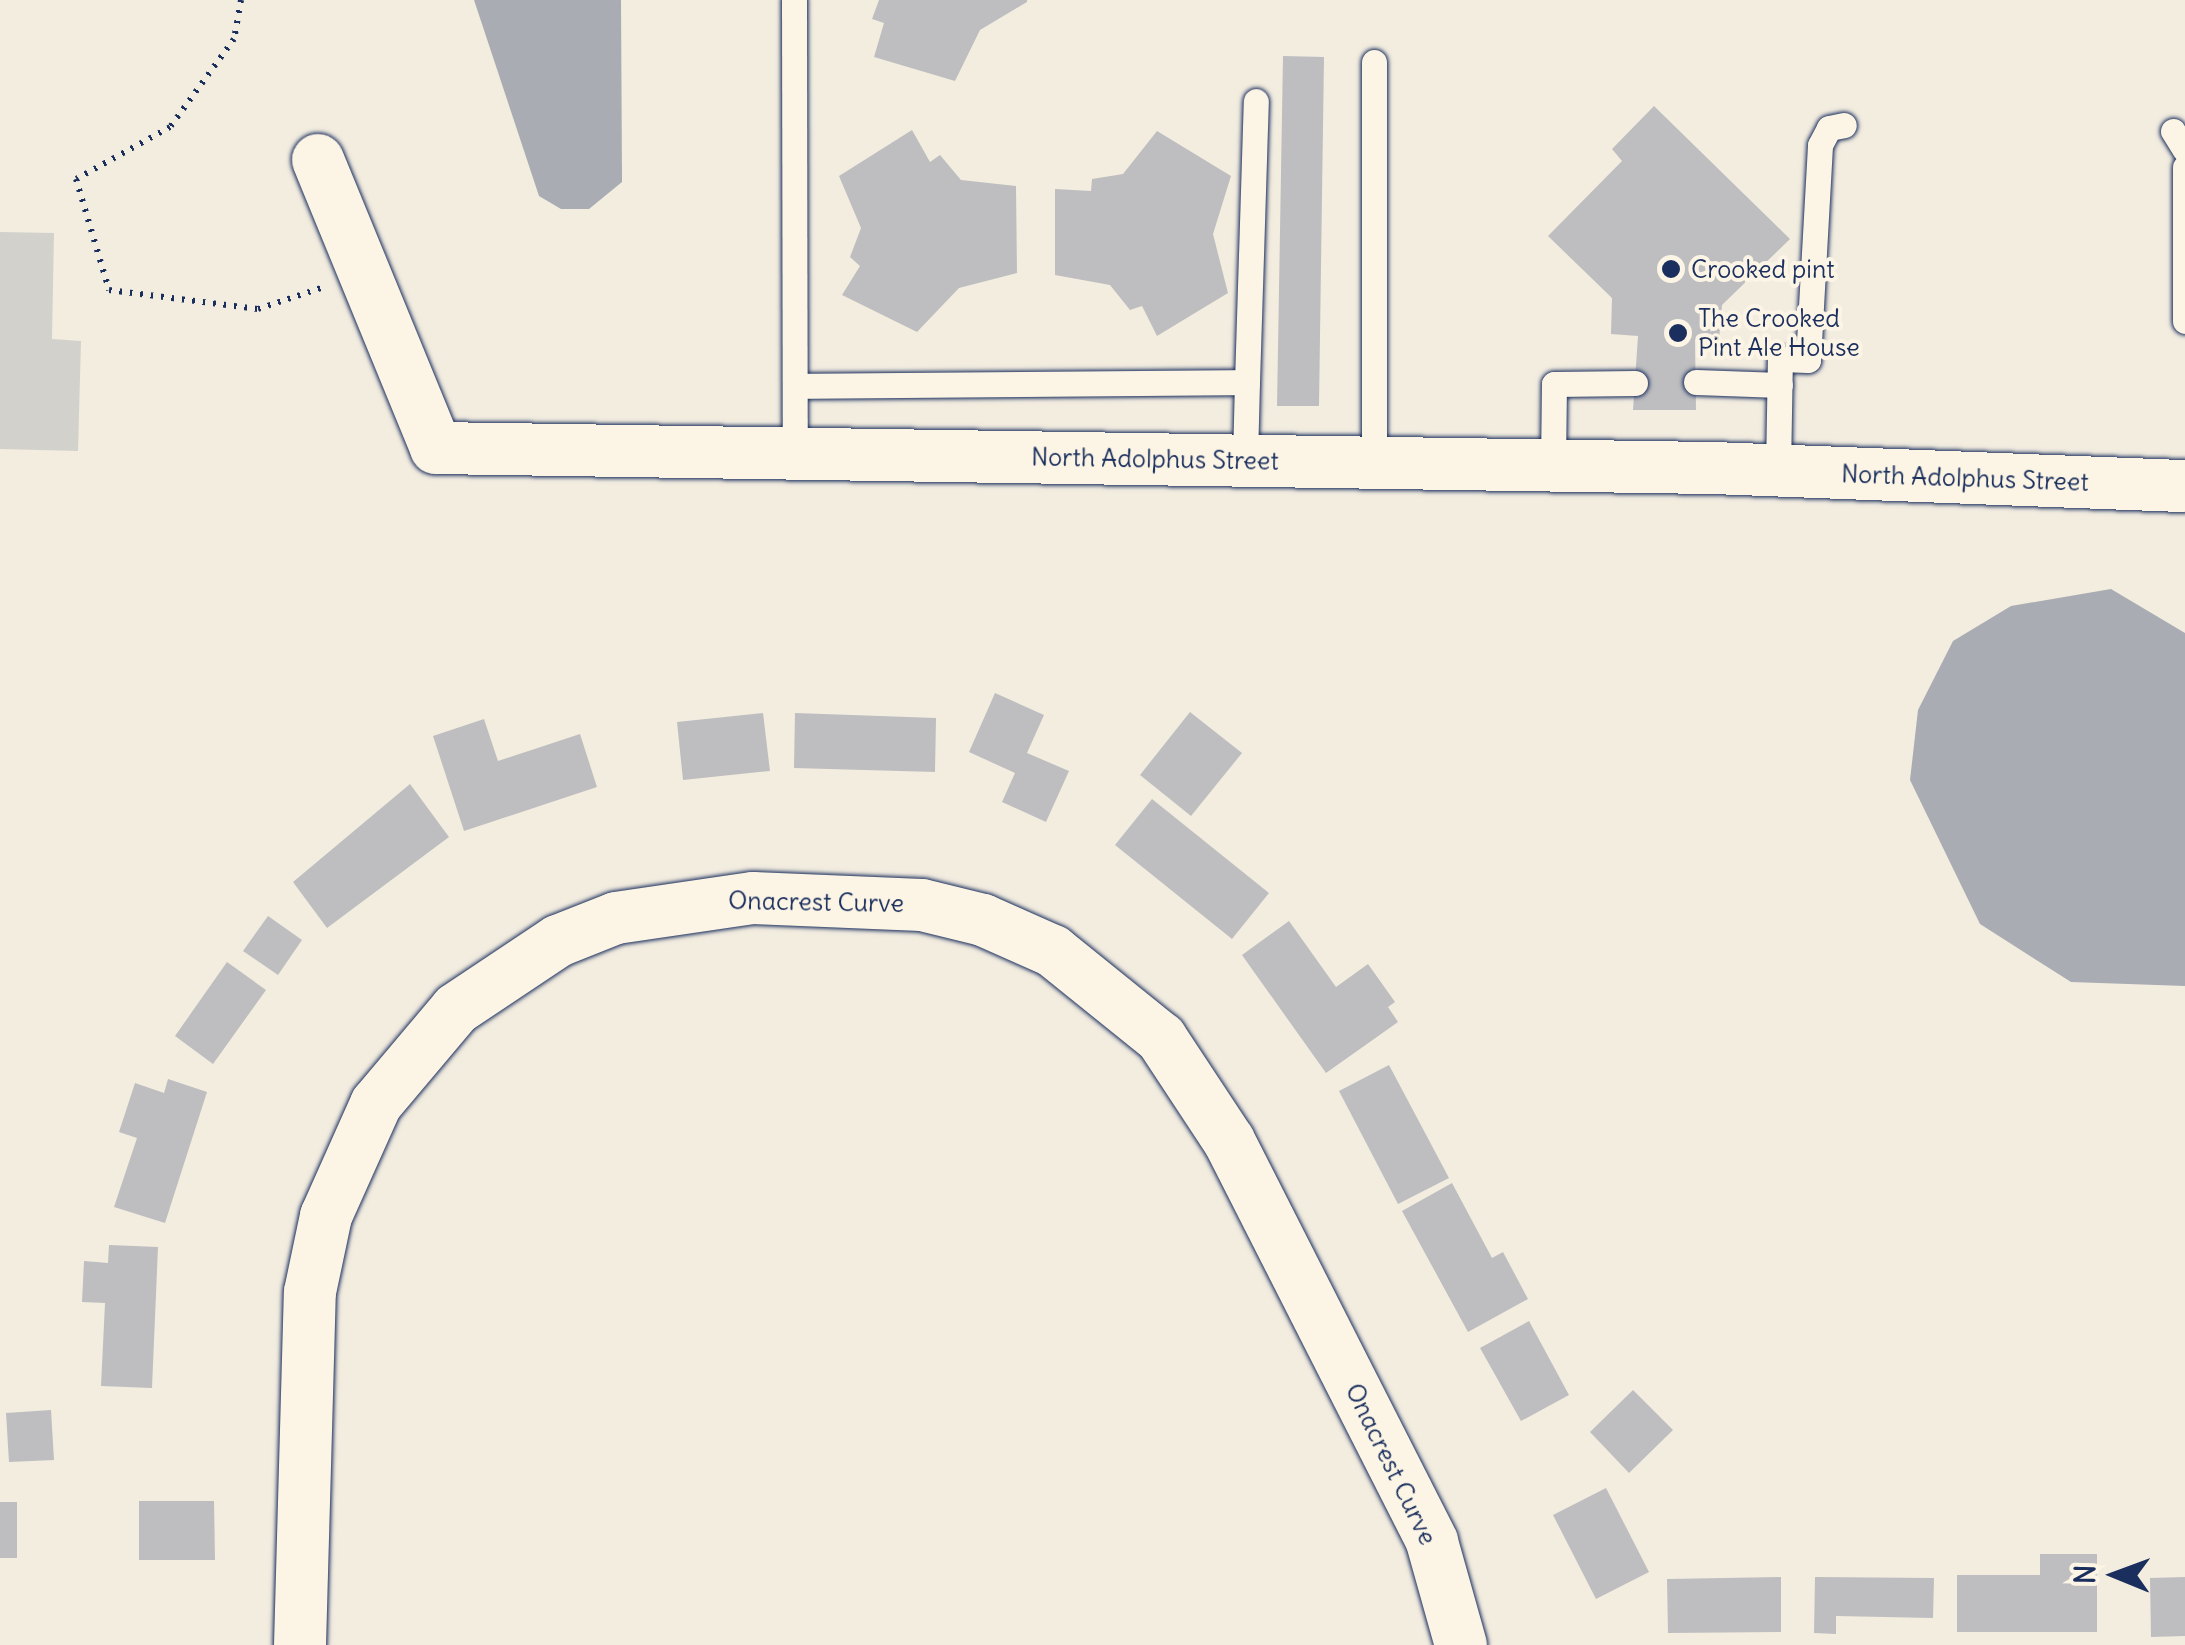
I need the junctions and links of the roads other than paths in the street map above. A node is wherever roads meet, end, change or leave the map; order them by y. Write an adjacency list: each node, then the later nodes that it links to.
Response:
1 (794, 0): 12 (lane)
2 (1374, 62): 15 (lane)
3 (1256, 102): 8 (lane)
4 (1844, 125): 11 (lane)
5 (318, 160): 13 (street, North Adolphus Street)
6 (2185, 168): 7 (lane)
7 (2185, 320)
8 (1247, 382): 12 (lane); 14 (lane)
9 (1696, 382): 11 (lane)
10 (1635, 383): 16 (lane)
11 (1780, 385): 17 (lane)
12 (794, 386): 13 (lane)
13 (795, 454): 14 (street, North Adolphus Street)
14 (1246, 460): 15 (street, North Adolphus Street)
15 (1374, 463): 16 (street, North Adolphus Street)
16 (1553, 466): 17 (street, North Adolphus Street)
17 (1778, 470): 18 (street, North Adolphus Street)
18 (2185, 486)
19 (300, 1645): 20 (street, Onacrest Curve)
20 (1461, 1645)

